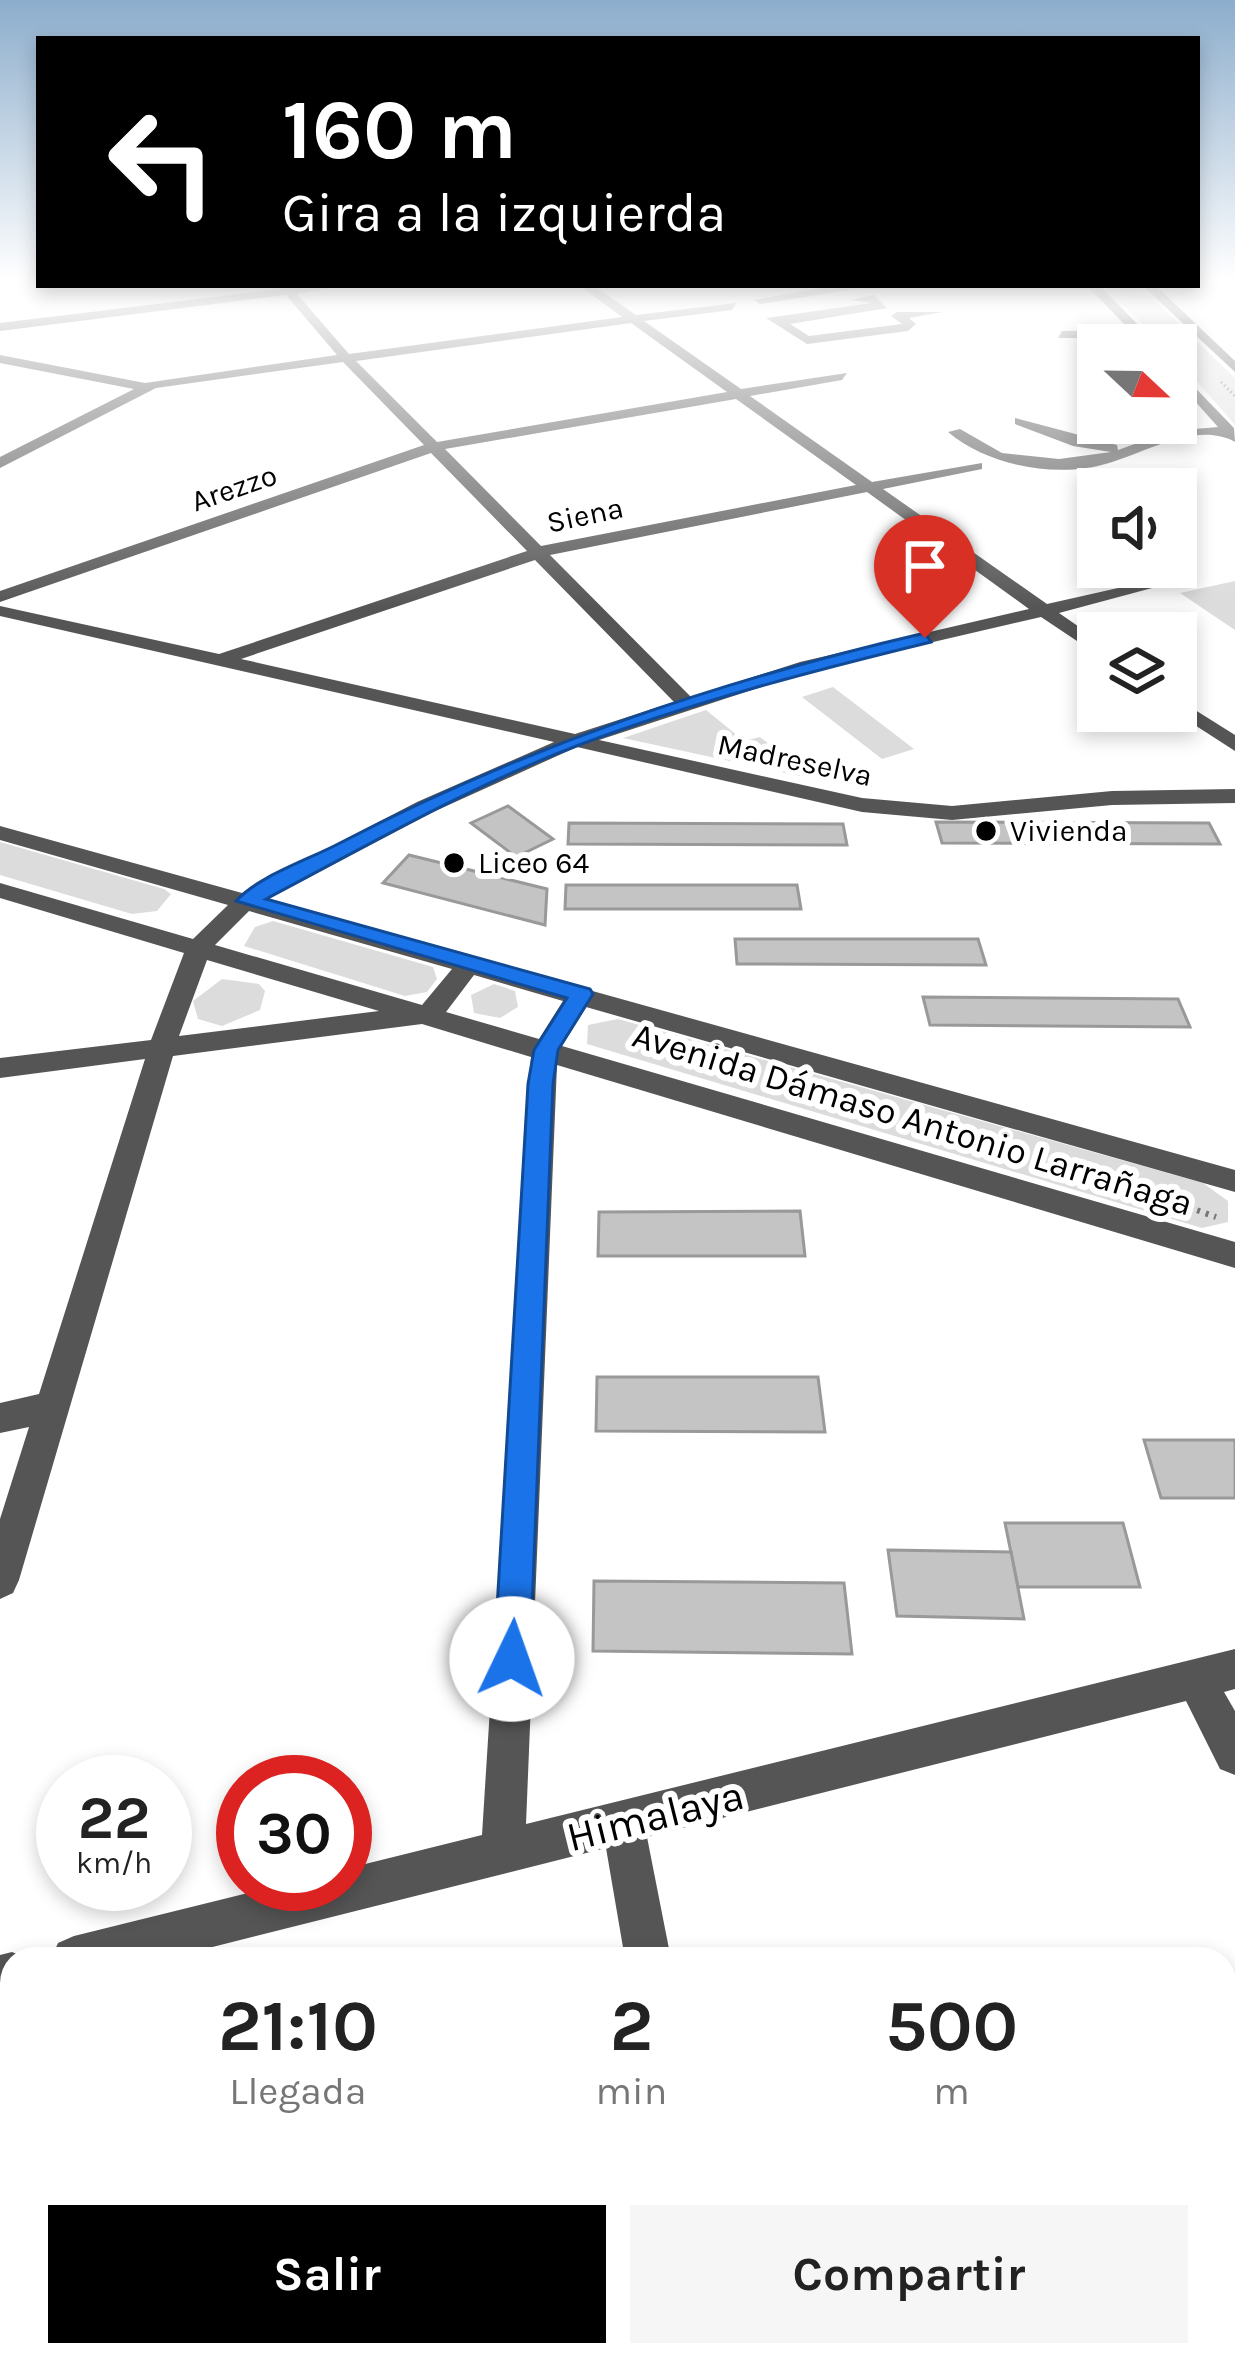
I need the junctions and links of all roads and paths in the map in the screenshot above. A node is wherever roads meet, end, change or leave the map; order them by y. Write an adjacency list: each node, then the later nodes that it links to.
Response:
1 (146, 387): 14 (street)
2 (375, 387): 12 (street)
3 (731, 387): 5 (street)
4 (767, 387): 5 (street, Arezzo)
5 (737, 392): 12 (street, Arezzo); 16 (street)
6 (1197, 395): 10 (street)
7 (1020, 421): 13 (street)
8 (955, 432): 13 (street)
9 (1197, 434): 10 (street)
10 (1232, 434)
11 (1146, 444): 13 (street)
12 (433, 447): 17 (street); 19 (street, Arezzo)
13 (1131, 449)
14 (0, 464)
15 (977, 466): 16 (street, Siena)
16 (871, 486): 17 (street, Siena); 20 (street)
17 (542, 552): 23 (street, Siena); 24 (street)
18 (1140, 588): 20 (street)
19 (0, 597)
20 (1042, 610): 22 (street); 24 (street)
21 (0, 611): 23 (street, Madreselva)
22 (1077, 634)
23 (216, 662): 26 (street, Madreselva)
24 (686, 704): 26 (street)
25 (1197, 719): 27 (street)
26 (571, 742): 28 (street, Madreselva); 31 (street)
27 (1235, 745)
28 (1235, 796)
29 (0, 832): 31 (street, Avenida Dámaso Antonio Larrañaga)
30 (0, 890): 32 (street, Avenida Dámaso Antonio Larrañaga)
31 (247, 901): 32 (street); 33 (street, Avenida Dámaso Antonio Larrañaga)
32 (199, 947): 35 (street, Avenida Dámaso Antonio Larrañaga); 36 (street)
33 (470, 962): 34 (street, Avenida Dámaso Antonio Larrañaga); 35 (street)
34 (581, 994): 38 (street); 44 (street, Avenida Dámaso Antonio Larrañaga)
35 (430, 1014): 36 (street); 38 (street, Avenida Dámaso Antonio Larrañaga)
36 (163, 1045): 40 (street); 47 (street)
37 (626, 1046): 39 (path)
38 (546, 1050): 46 (street, Avenida Dámaso Antonio Larrañaga); 53 (street)
39 (721, 1062)
40 (0, 1068)
41 (763, 1076): 42 (path)
42 (956, 1131)
43 (1043, 1155): 45 (path)
44 (1235, 1180)
45 (1235, 1223)
46 (1235, 1255)
47 (52, 1407): 48 (street); 49 (street)
48 (0, 1418)
49 (0, 1580)
50 (1215, 1674): 51 (street); 52 (street, Himalaya)
51 (1235, 1754)
52 (623, 1824): 53 (street, Himalaya); 55 (street)
53 (503, 1851): 54 (street, Himalaya)
54 (122, 1947)
55 (646, 1947)

